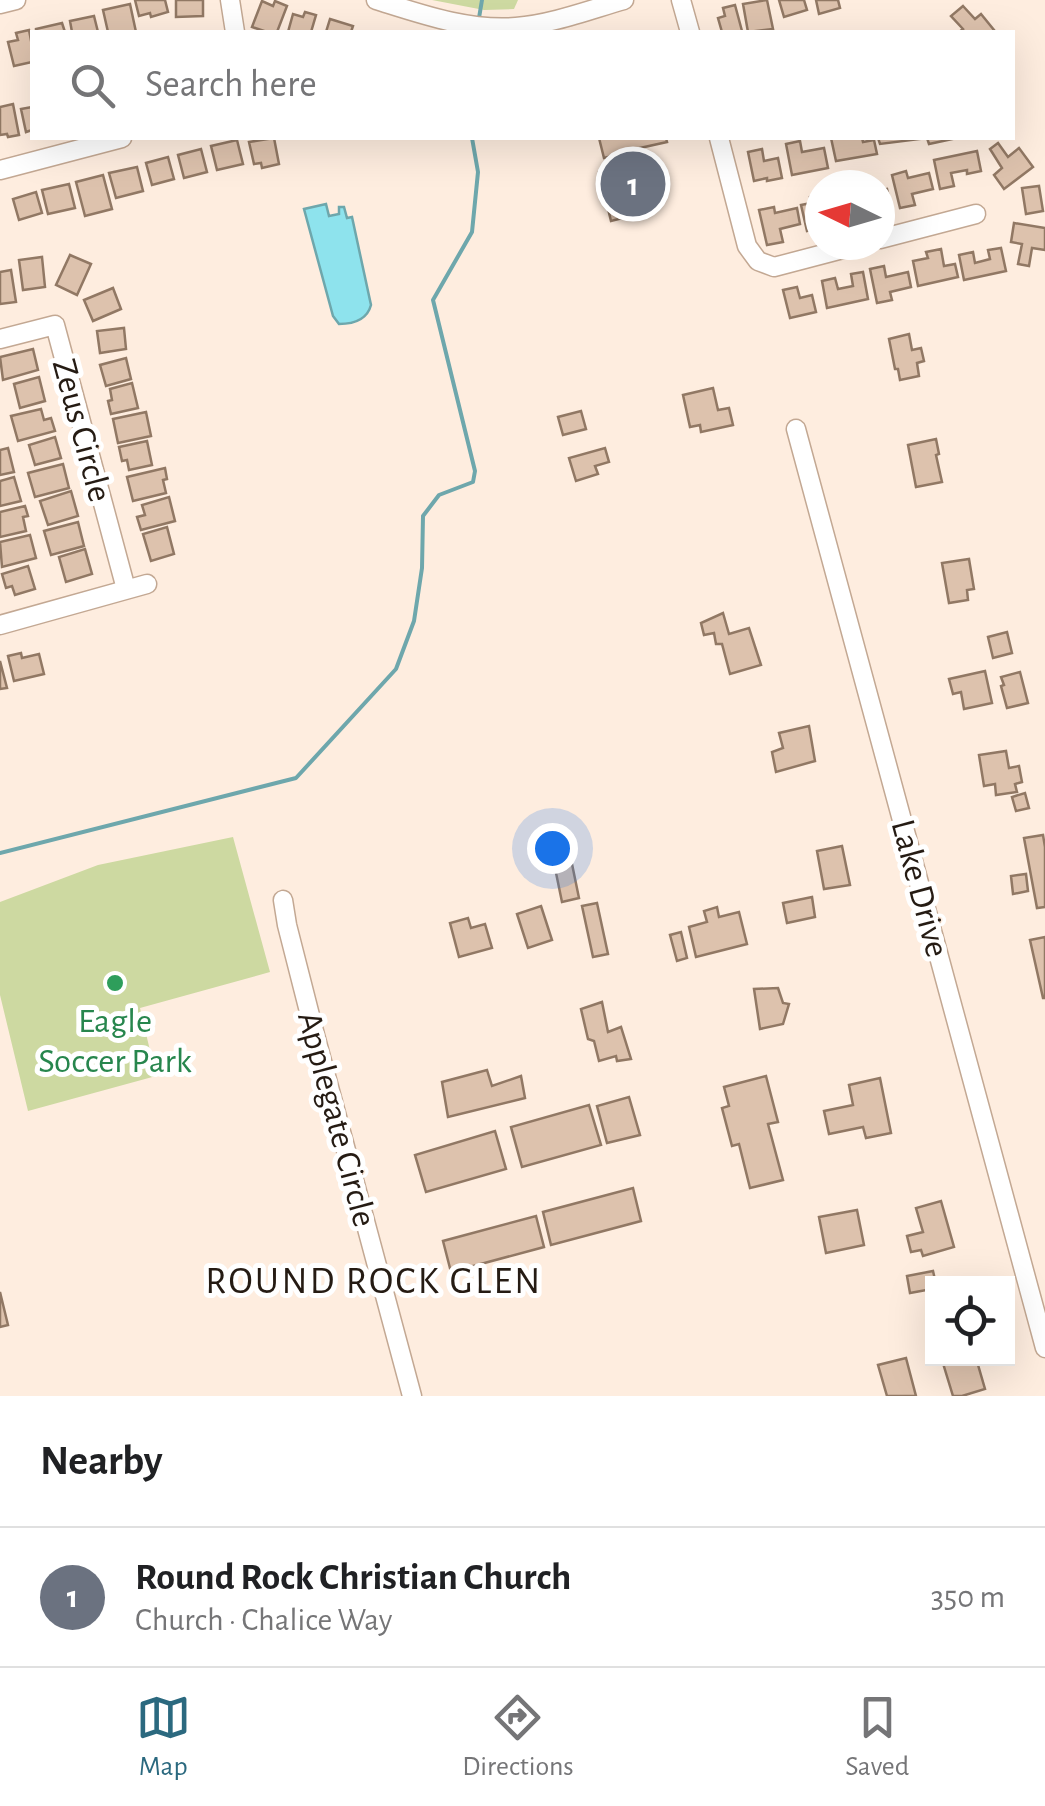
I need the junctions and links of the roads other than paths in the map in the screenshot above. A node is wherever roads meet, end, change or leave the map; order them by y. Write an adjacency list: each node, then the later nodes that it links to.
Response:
1 (16, 0): 6 (street)
2 (230, 0): 8 (street)
3 (376, 0): 7 (street)
4 (624, 0): 7 (street)
5 (682, 0): 9 (street)
6 (0, 4)
7 (404, 4)
8 (235, 30)
9 (690, 30)
10 (114, 140): 12 (street)
11 (721, 140): 15 (street)
12 (0, 170)
13 (976, 214): 14 (street)
14 (895, 235)
15 (805, 259)
16 (0, 339): 19 (street, Zeus Circle)
17 (796, 429): 22 (street, Lake Drive)
18 (146, 584): 19 (street)
19 (126, 589): 20 (street)
20 (0, 625)
21 (283, 900): 23 (street, Applegate Circle)
22 (1045, 1348)
23 (412, 1396)

